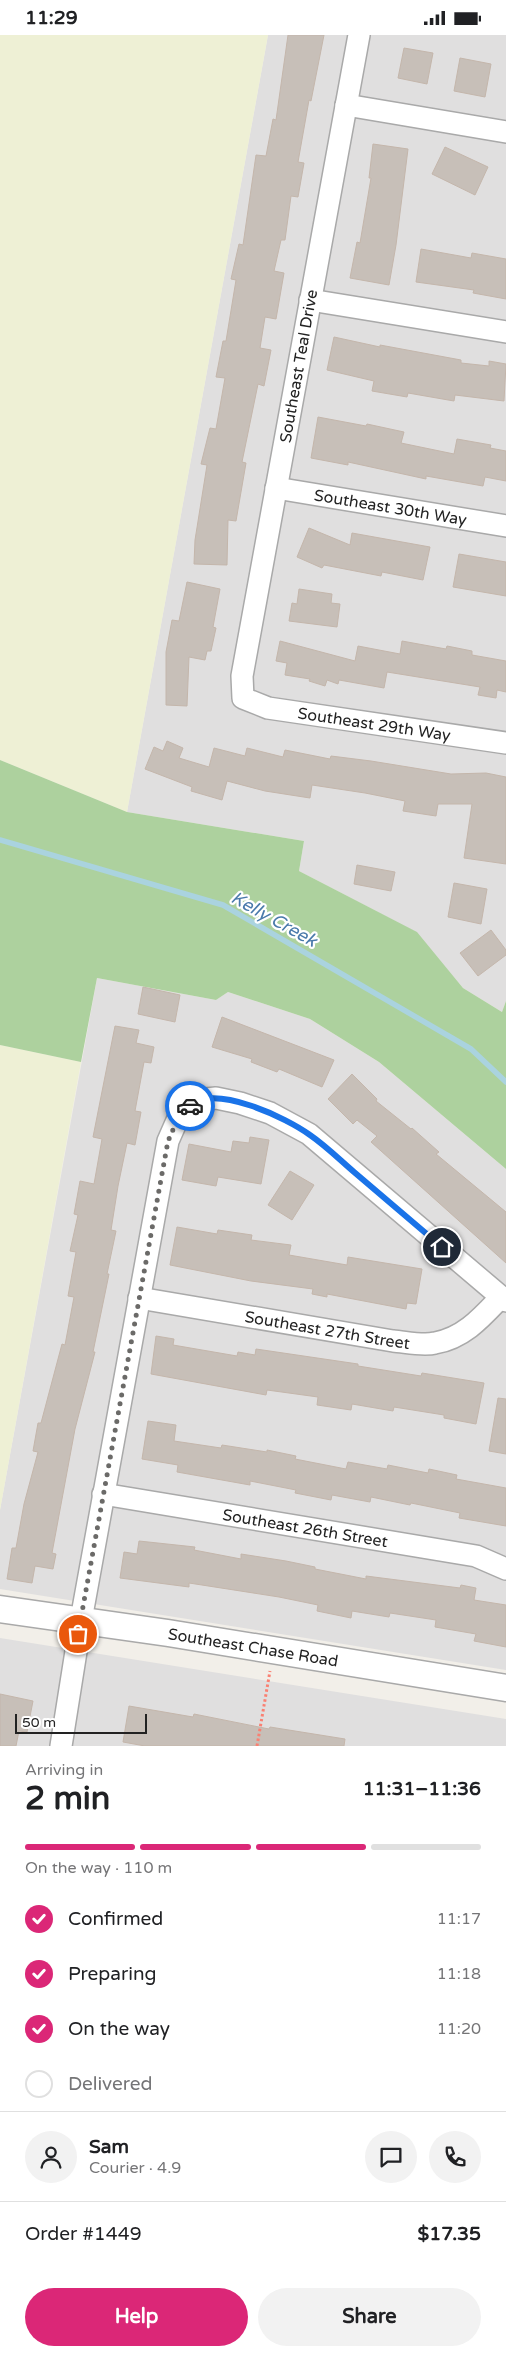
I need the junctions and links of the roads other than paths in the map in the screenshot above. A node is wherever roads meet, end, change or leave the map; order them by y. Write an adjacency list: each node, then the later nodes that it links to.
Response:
1 (359, 35): 2 (street, Southeast Teal Drive)
2 (346, 105): 3 (street); 4 (street, Southeast Teal Drive)
3 (506, 132)
4 (310, 300): 5 (street); 6 (street, Southeast Teal Drive)
5 (506, 332)
6 (276, 488): 7 (street, Southeast 30th Way); 8 (street, Southeast Teal Drive)
7 (506, 526)
8 (243, 698): 9 (street, Southeast 29th Way)
9 (506, 743)
10 (139, 1298): 11 (street, Southeast 27th Street); 11 (street); 12 (street)
11 (504, 1299)
12 (103, 1494): 13 (street, Southeast 26th Street); 15 (street)
13 (506, 1569)
14 (0, 1609): 15 (street, Southeast Chase Road)
15 (80, 1620): 16 (street, Southeast Chase Road); 17 (street)
16 (506, 1688)
17 (61, 1746)

